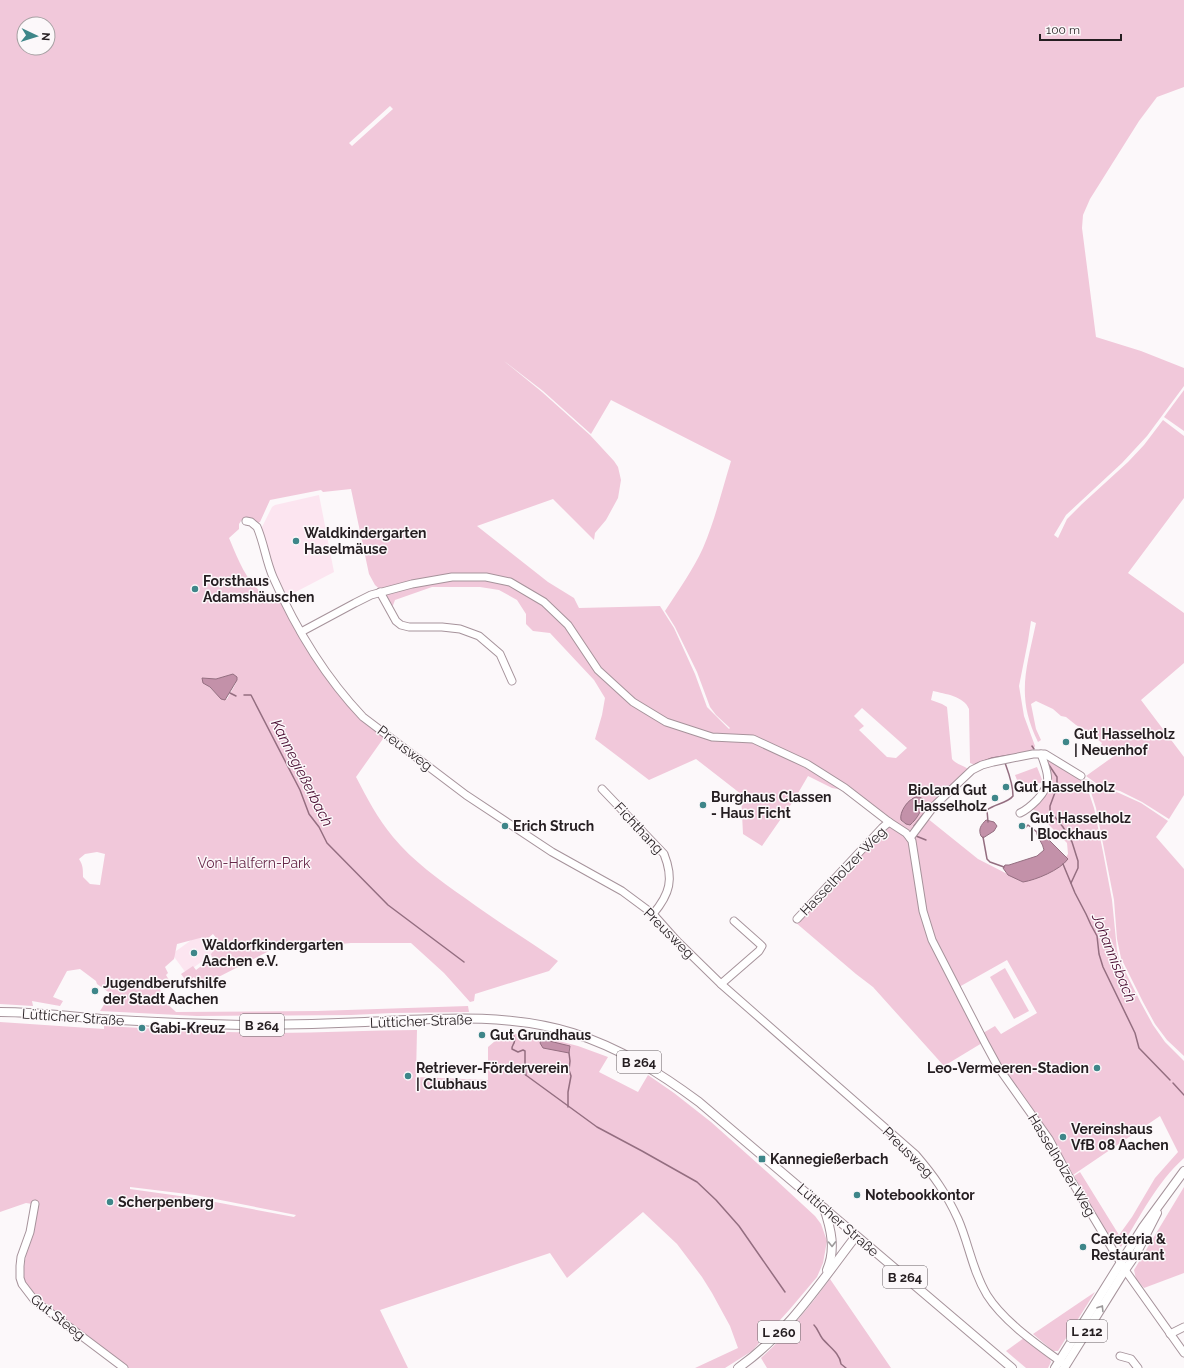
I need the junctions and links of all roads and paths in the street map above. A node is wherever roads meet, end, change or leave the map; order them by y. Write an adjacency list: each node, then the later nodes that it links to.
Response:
1 (246, 521): 3 (street, Preusweg)
2 (380, 592): 3 (street, Hasselholzer Weg); 4 (street); 9 (street, Hasselholzer Weg)
3 (301, 632): 11 (street, Preusweg)
4 (512, 681)
5 (1041, 754): 6 (street); 8 (street); 10 (street)
6 (1081, 776)
7 (602, 789): 11 (street, Fichthang)
8 (1020, 813)
9 (889, 822): 10 (street, Hasselholzer Weg); 12 (street, Hasselholzer Weg)
10 (910, 838): 20 (street, Hasselholzer Weg)
11 (653, 914): 14 (street, Preusweg)
12 (797, 919)
13 (734, 921): 14 (street)
14 (721, 984): 26 (street, Preusweg)
15 (0, 1012): 18 (main road, Lütticher Straße / B 264)
16 (1184, 1171): 20 (main road, L 212)
17 (35, 1204): 27 (street, Gut Steeg)
18 (824, 1207): 19 (main road, Lütticher Straße / B 264); 21 (main road, one-way to 21)
19 (856, 1236): 21 (main road, L 260); 29 (main road, Lütticher Straße / B 264)
20 (1123, 1266): 23 (street, Hasselholzer Weg); 26 (main road, L 212)
21 (822, 1280): 28 (main road, L 260)
22 (1184, 1327): 23 (street)
23 (1170, 1334): 24 (street, Hasselholzer Weg)
24 (1184, 1353)
25 (1120, 1356): 30 (street)
26 (1061, 1365)
27 (124, 1368)
28 (738, 1368)
29 (1012, 1368)
30 (1138, 1368)

